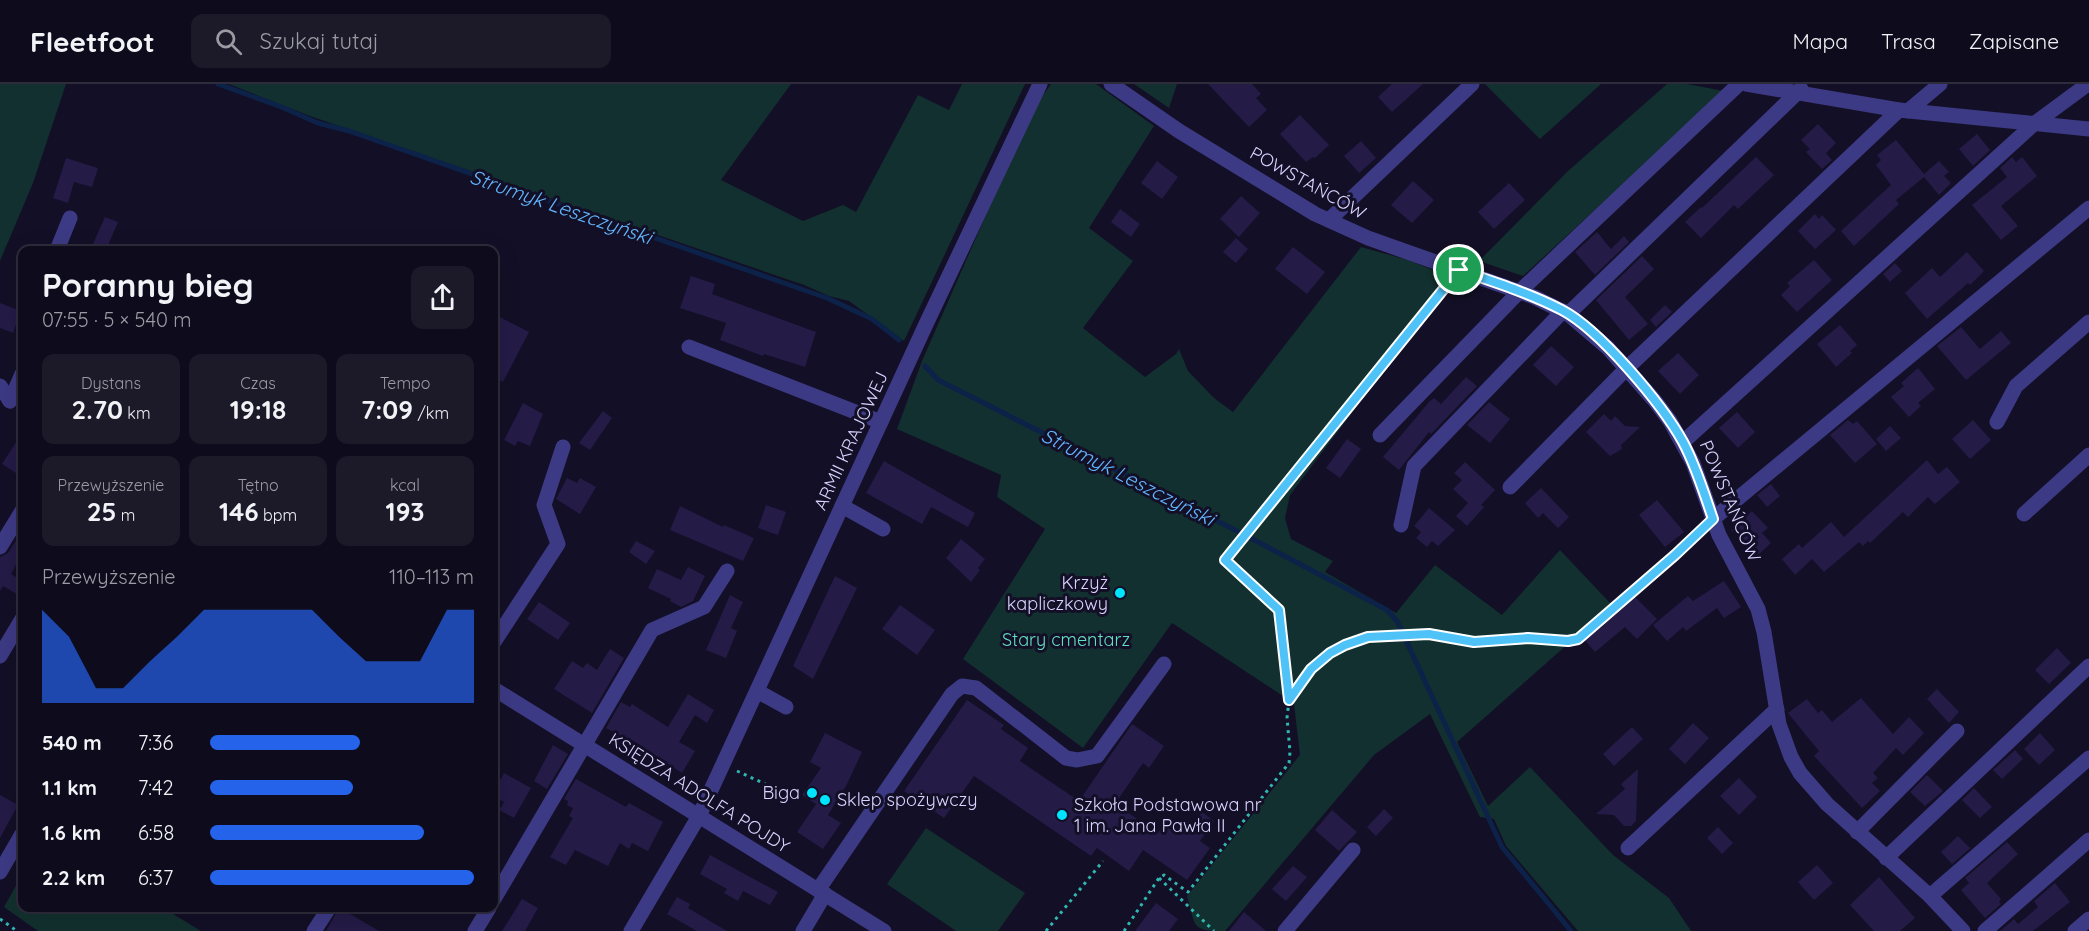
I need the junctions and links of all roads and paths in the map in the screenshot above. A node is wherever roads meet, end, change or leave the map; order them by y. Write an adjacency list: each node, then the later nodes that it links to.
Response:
1 (1040, 84): 25 (street, ARMII KRAJOWEJ)
2 (1111, 84): 14 (street, POWSTAŃCÓW)
3 (1472, 84): 14 (street)
4 (1739, 84): 17 (street)
5 (1746, 84): 8 (street)
6 (1940, 84): 9 (street)
7 (2088, 84): 10 (street)
8 (1802, 88): 9 (street); 18 (street)
9 (1903, 110): 10 (street); 21 (street)
10 (2035, 123): 11 (street); 28 (street)
11 (2089, 129)
12 (2089, 208): 35 (street)
13 (70, 218): 15 (street)
14 (1329, 220): 16 (street, POWSTAŃCÓW)
15 (59, 246)
16 (1459, 270): 17 (street, POWSTAŃCÓW); 47 (path)
17 (1520, 291): 18 (street, POWSTAŃCÓW); 27 (street)
18 (1565, 312): 21 (street, POWSTAŃCÓW); 36 (street)
19 (2089, 322): 26 (street)
20 (689, 347): 25 (street)
21 (1627, 368): 28 (street, POWSTAŃCÓW); 31 (street)
22 (18, 384): 24 (street)
23 (0, 386): 24 (street)
24 (11, 402)
25 (881, 422): 32 (street, ARMII KRAJOWEJ)
26 (1998, 422)
27 (1380, 435)
28 (1683, 442): 35 (street, POWSTAŃCÓW)
29 (563, 447): 41 (street)
30 (2089, 455): 33 (street)
31 (1510, 487)
32 (842, 506): 37 (street); 46 (street, ARMII KRAJOWEJ)
33 (2024, 514)
34 (18, 518): 38 (street)
35 (1713, 519): 47 (path); 49 (street, POWSTAŃCÓW)
36 (1401, 525)
37 (882, 529)
38 (0, 547)
39 (727, 571): 51 (street)
40 (18, 627): 42 (street)
41 (498, 636)
42 (0, 656)
43 (1164, 664): 66 (street)
44 (2089, 666): 61 (street)
45 (498, 691): 51 (street, KSIĘDZA ADOLFA POJDY)
46 (757, 691): 48 (street); 55 (street, ARMII KRAJOWEJ)
47 (1289, 700): 64 (path)
48 (786, 707)
49 (1777, 709): 56 (street, POWSTAŃCÓW); 59 (street)
50 (1957, 732): 56 (street)
51 (584, 745): 55 (street, KSIĘDZA ADOLFA POJDY); 65 (street)
52 (2089, 758): 67 (street)
53 (733, 769): 54 (path)
54 (789, 795)
55 (699, 816): 66 (street, KSIĘDZA ADOLFA POJDY); 75 (street, ARMII KRAJOWEJ)
56 (1857, 832): 61 (street, POWSTAŃCÓW)
57 (2089, 840): 83 (street)
58 (18, 841): 63 (street)
59 (1628, 848)
60 (1353, 850): 81 (street)
61 (1886, 858): 67 (street, POWSTAŃCÓW)
62 (1103, 861): 78 (path)
63 (0, 872)
64 (1159, 878): 79 (path); 80 (path)
65 (498, 892)
66 (822, 892): 76 (street); 77 (street, KSIĘDZA ADOLFA POJDY)
67 (1930, 896): 82 (street, POWSTAŃCÓW)
68 (326, 912): 73 (street)
69 (487, 912): 74 (street)
70 (0, 919): 72 (path)
71 (2089, 919): 84 (street)
72 (17, 931)
73 (314, 931)
74 (475, 931)
75 (631, 931)
76 (803, 931)
77 (884, 931)
78 (1046, 931)
79 (1124, 931)
80 (1214, 931)
81 (1285, 931)
82 (1963, 931)
83 (1985, 931)
84 (2075, 931)

